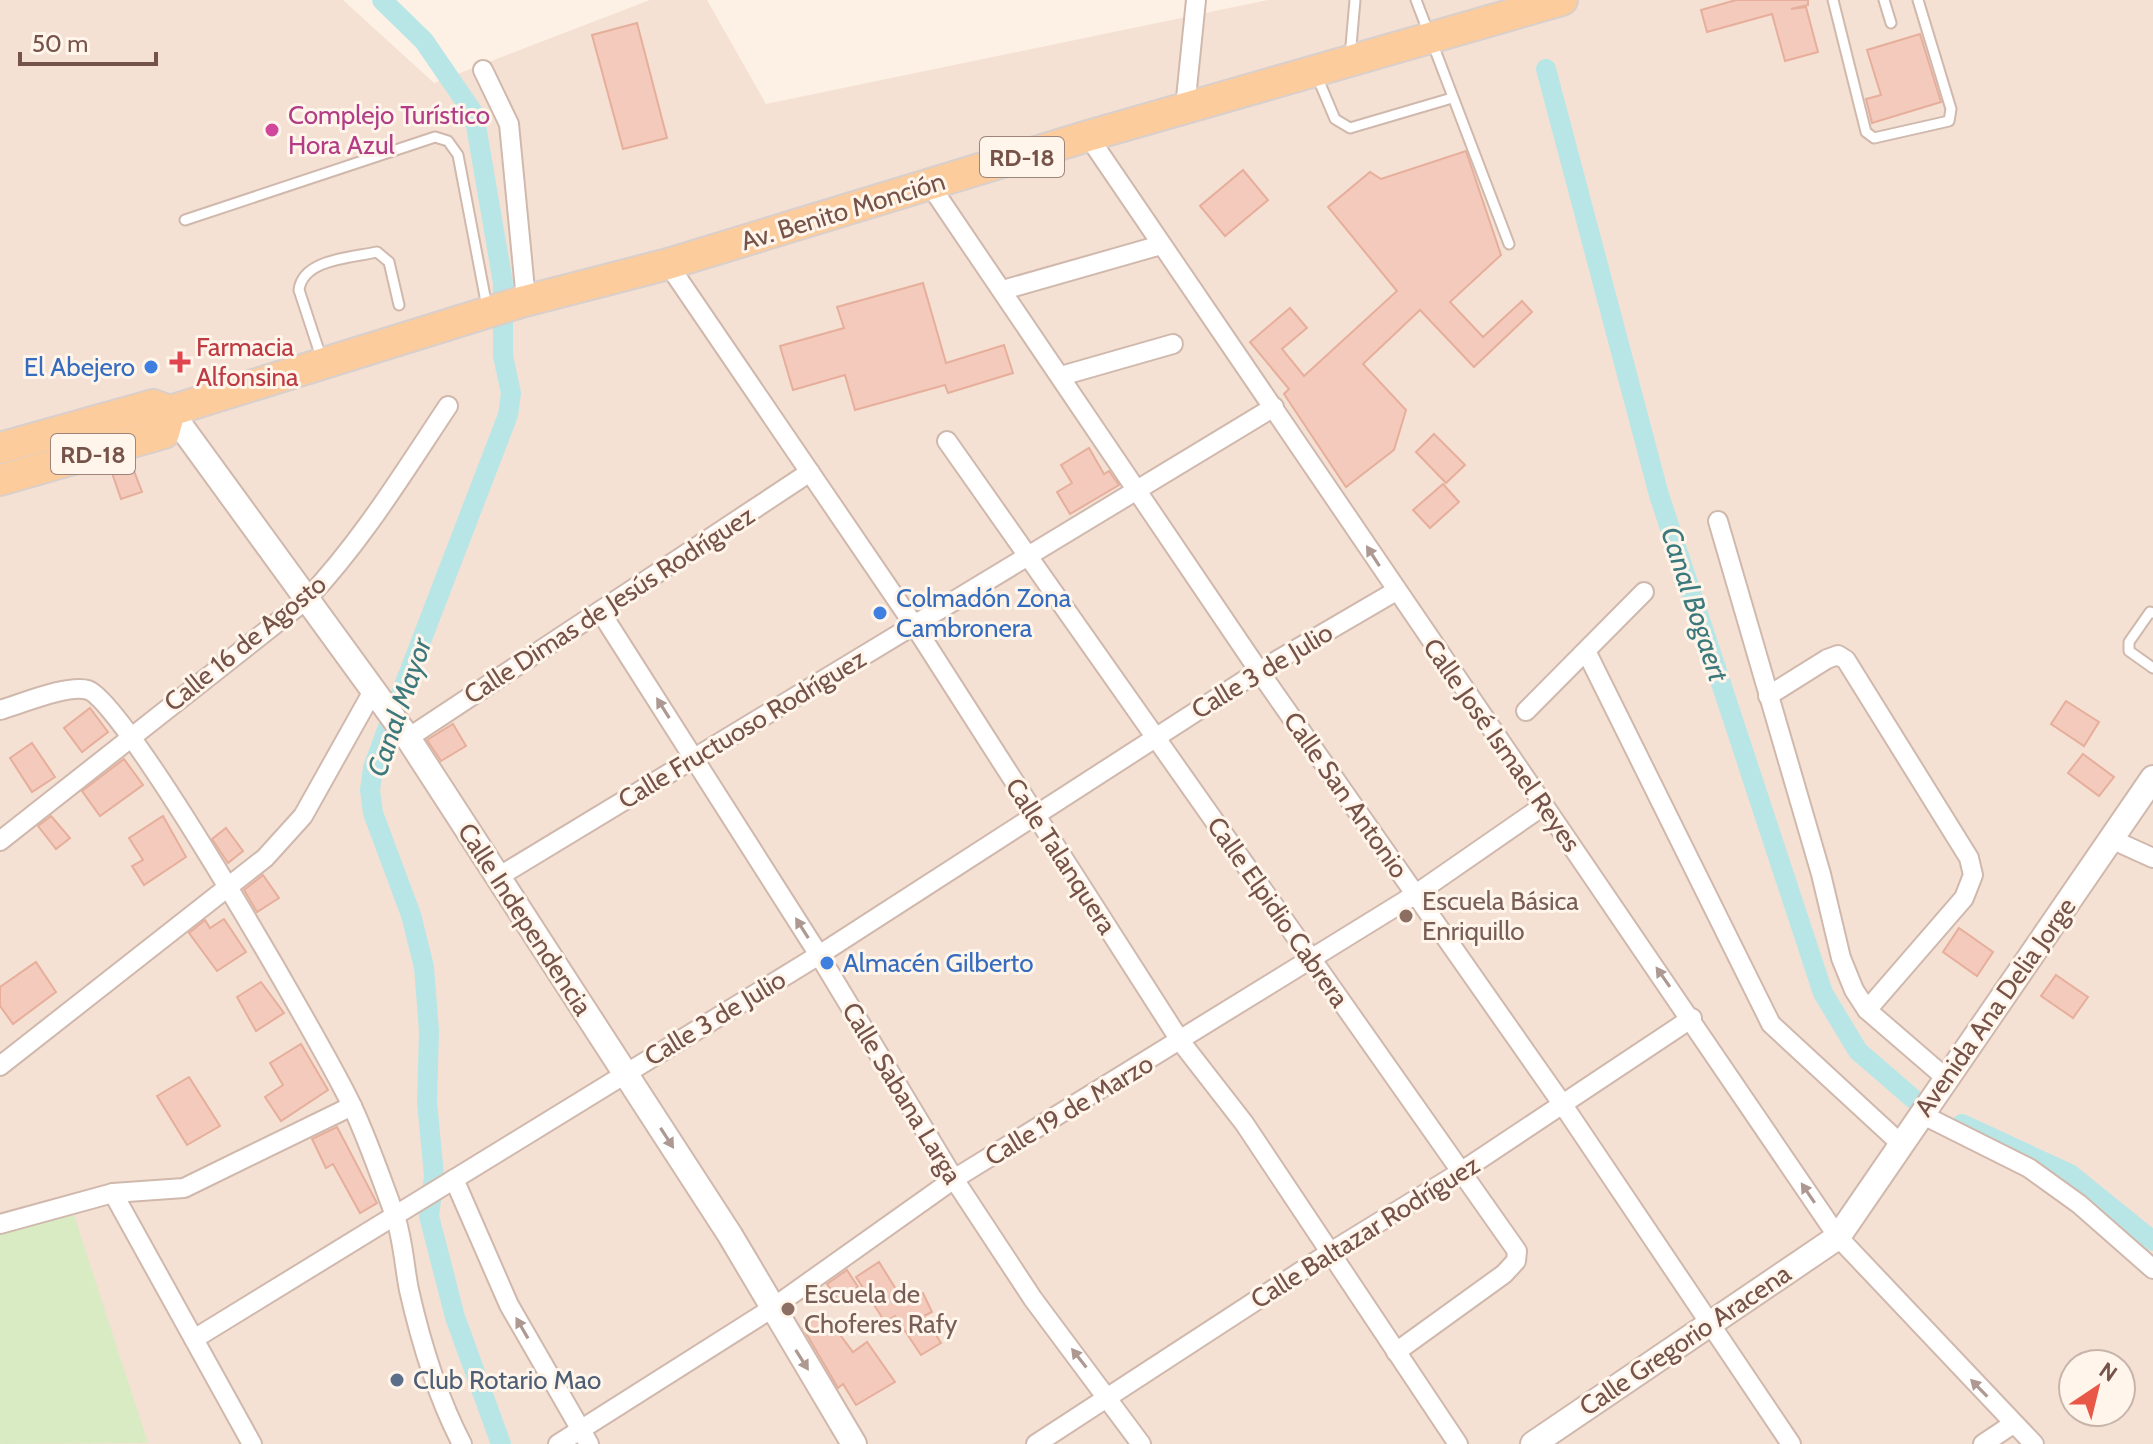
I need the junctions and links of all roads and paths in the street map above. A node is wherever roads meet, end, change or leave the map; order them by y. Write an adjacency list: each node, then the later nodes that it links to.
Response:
1 (1196, 0): 14 (street)
2 (1355, 0): 10 (lane)
3 (1416, 0): 9 (lane)
4 (1561, 0): 9 (main road, Av. Benito Monción / RD-18)
5 (1833, 0): 7 (lane)
6 (1884, 0): 8 (lane)
7 (1918, 0)
8 (1891, 23)
9 (1429, 38): 10 (main road, Av. Benito Monción / RD-18); 13 (lane)
10 (1349, 61): 12 (main road, Av. Benito Monción / RD-18)
11 (483, 70): 22 (street)
12 (1314, 71): 13 (lane); 14 (main road, Av. Benito Monción / RD-18)
13 (1452, 98): 18 (lane)
14 (1185, 108): 15 (main road, Av. Benito Monción / RD-18)
15 (1088, 136): 16 (main road, Av. Benito Monción / RD-18); 19 (street, Calle José Ismael Reyes)
16 (930, 185): 20 (main road, Av. Benito Monción / RD-18); 21 (street, Calle San Antonio)
17 (185, 220): 24 (lane)
18 (1509, 244)
19 (1161, 245): 21 (street); 29 (street, Calle José Ismael Reyes)
20 (668, 264): 22 (main road, Av. Benito Monción / RD-18); 33 (street, Calle Talanquera)
21 (1003, 290): 27 (street, Calle San Antonio)
22 (524, 301): 24 (main road, Av. Benito Monción / RD-18)
23 (399, 305): 26 (lane)
24 (482, 314): 26 (main road, Av. Benito Monción / RD-18)
25 (1173, 344): 27 (street)
26 (323, 364): 30 (main road, Av. Benito Monción / RD-18)
27 (1061, 376): 35 (street, Calle San Antonio)
28 (448, 406): 40 (street, Calle 16 de Agosto)
29 (1274, 407): 35 (street, Calle Fructuoso Rodríguez); 38 (street, Calle José Ismael Reyes, one-way to 29)
30 (170, 411): 32 (main road, Av. Benito Monción / RD-18); 34 (main road, RD-18); 40 (street, Calle Independencia)
31 (947, 441): 37 (street, Calle Elpidio Cabrera)
32 (0, 448)
33 (810, 472): 41 (street, Calle Dimas de Jesús Rodríguez); 43 (street, Calle Talanquera)
34 (0, 480)
35 (1140, 491): 37 (street, Calle Fructuoso Rodríguez); 46 (street, Calle San Antonio)
36 (1718, 521): 48 (street)
37 (1031, 556): 43 (street, Calle Fructuoso Rodríguez); 53 (street, Calle Elpidio Cabrera)
38 (1396, 591): 46 (street, Calle 3 de Julio); 56 (street, Calle José Ismael Reyes)
39 (1644, 592): 44 (street)
40 (307, 599): 47 (street, Calle Independencia); 51 (street, Calle 16 de Agosto)
41 (600, 611): 52 (street, Calle Dimas de Jesús Rodríguez); 54 (street, Calle Sabana Larga, one-way to 41)
42 (2153, 613): 45 (lane)
43 (914, 625): 54 (street, Calle Fructuoso Rodríguez); 57 (street, Calle Talanquera)
44 (1587, 653): 50 (street); 75 (street)
45 (2153, 668)
46 (1259, 671): 53 (street, Calle 3 de Julio); 63 (street, Calle San Antonio)
47 (376, 695): 52 (street, Calle Independencia); 62 (street)
48 (1768, 696): 66 (street); 66 (street)
49 (0, 709): 51 (street)
50 (1526, 711)
51 (130, 735): 59 (street, Calle 16 de Agosto); 62 (street)
52 (406, 735): 61 (street, Calle Independencia)
53 (1154, 738): 57 (street, Calle 3 de Julio); 65 (street, Calle Elpidio Cabrera)
54 (693, 757): 61 (street, Calle Fructuoso Rodríguez); 64 (street, Calle Sabana Larga, one-way to 54)
55 (2153, 778): 58 (street, Avenida Ana Delia Jorge)
56 (1543, 806): 63 (street, Calle 19 de Marzo); 67 (street, Calle José Ismael Reyes, one-way to 56)
57 (1034, 815): 64 (street, Calle 3 de Julio); 68 (street, Calle Talanquera)
58 (2111, 839): 60 (street); 71 (street, Avenida Ana Delia Jorge)
59 (0, 841)
60 (2153, 858)
61 (498, 877): 70 (street, Calle Independencia)
62 (228, 887): 69 (street); 73 (street)
63 (1416, 894): 65 (street, Calle 19 de Marzo); 72 (street, Calle San Antonio)
64 (819, 955): 70 (street, Calle 3 de Julio); 77 (street, Calle Sabana Larga)
65 (1313, 959): 68 (street, Calle 19 de Marzo); 76 (street, Calle Elpidio Cabrera)
66 (1867, 1010): 71 (street)
67 (1692, 1018): 72 (street, Calle Baltazar Rodríguez); 82 (street, Calle José Ismael Reyes, one-way to 67)
68 (1181, 1042): 77 (street, Calle 19 de Marzo); 83 (street, Calle Talanquera)
69 (0, 1066)
70 (625, 1072): 78 (street, Calle 3 de Julio); 85 (street, Calle Independencia, one-way to 85)
71 (1947, 1079): 74 (street, Avenida Ana Delia Jorge)
72 (1563, 1105): 76 (street, Calle Baltazar Rodríguez); 86 (street, Calle San Antonio)
73 (352, 1106): 79 (street); 80 (street)
74 (1921, 1114): 75 (street, Avenida Ana Delia Jorge); 84 (street)
75 (1901, 1144): 82 (street, Avenida Ana Delia Jorge)
76 (1459, 1173): 83 (street, Calle Baltazar Rodríguez); 88 (street, Calle Elpidio Cabrera)
77 (954, 1179): 85 (street, Calle 19 de Marzo); 89 (street, Calle Sabana Larga, one-way to 77)
78 (450, 1182): 80 (street, Calle 3 de Julio); 91 (street, one-way to 78)
79 (113, 1193): 81 (street); 87 (street)
80 (395, 1217): 87 (street, Calle 3 de Julio); 93 (street)
81 (0, 1224)
82 (1838, 1237): 86 (street, Calle Gregorio Aracena); 90 (street, Calle José Ismael Reyes, one-way to 82)
83 (1329, 1253): 88 (street, Calle Talanquera); 89 (street, Calle Baltazar Rodríguez)
84 (2153, 1269)
85 (771, 1309): 91 (street, Calle 19 de Marzo); 95 (street, Calle Independencia, one-way to 95)
86 (1708, 1323): 99 (street, Calle Gregorio Aracena); 100 (street, Calle San Antonio)
87 (194, 1339): 92 (street)
88 (1396, 1352): 98 (street, Calle Talanquera)
89 (1109, 1397): 96 (street, Calle Baltazar Rodríguez); 97 (street, Calle Sabana Larga)
90 (2013, 1424): 101 (street); 102 (street, Calle José Ismael Reyes)
91 (584, 1437): 94 (street, Calle 19 de Marzo)
92 (252, 1444)
93 (462, 1444)
94 (558, 1444)
95 (854, 1444)
96 (1036, 1444)
97 (1141, 1444)
98 (1458, 1444)
99 (1533, 1444)
100 (1791, 1444)
101 (1983, 1444)
102 (2034, 1444)

